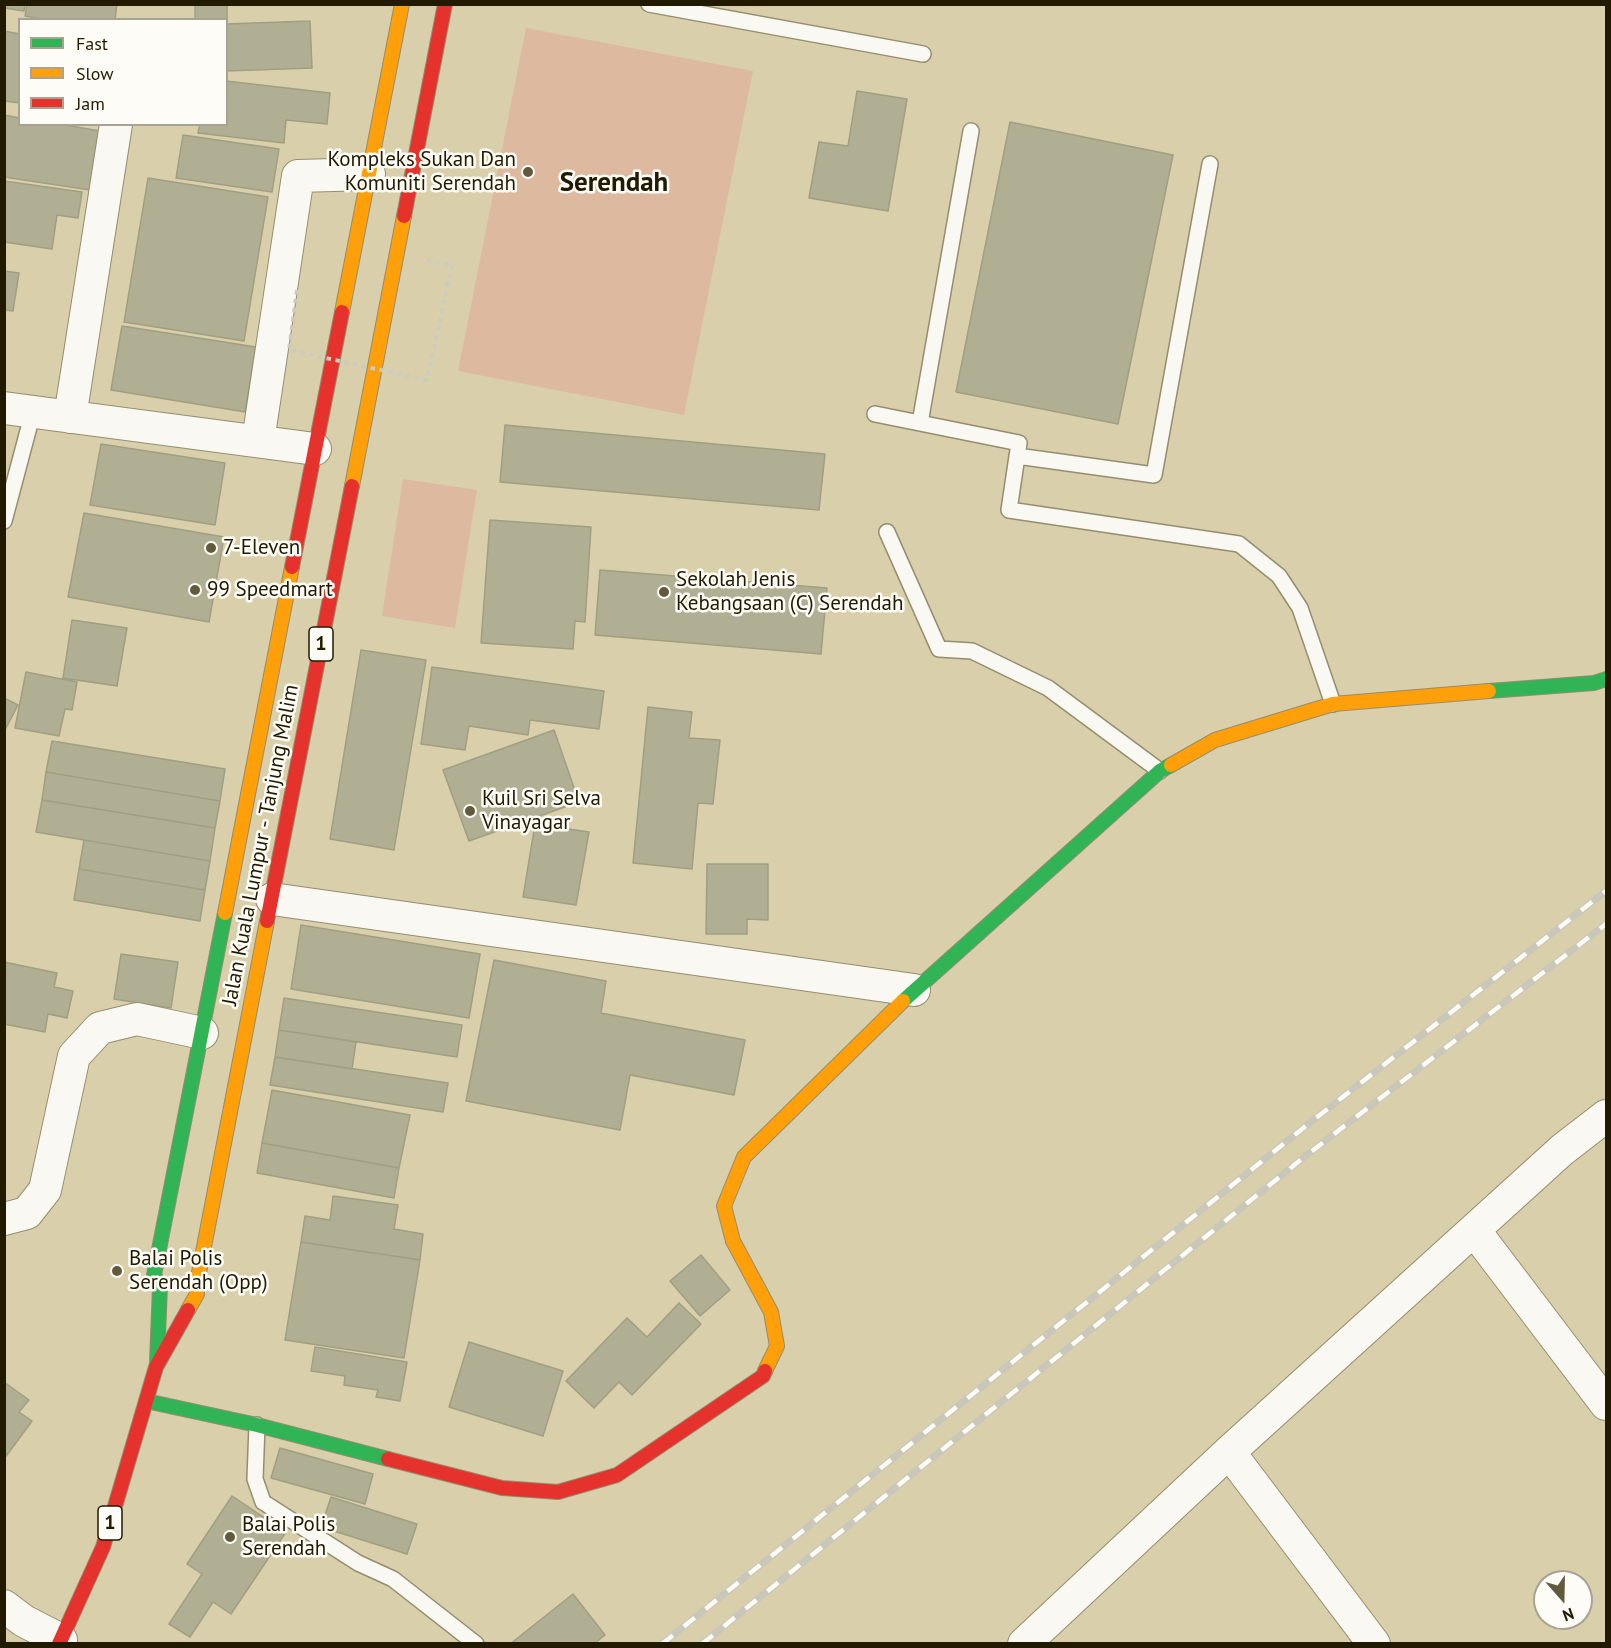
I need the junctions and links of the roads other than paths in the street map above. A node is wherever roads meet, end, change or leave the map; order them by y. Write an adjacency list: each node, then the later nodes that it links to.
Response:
1 (402, 4): 8 (main road, Jalan Kuala Lumpur - Tanjung Malim / 1)
2 (445, 4): 21 (main road, Jalan Kuala Lumpur - Tanjung Malim / 1)
3 (649, 4): 4 (lane)
4 (923, 54)
5 (116, 126): 11 (street)
6 (971, 131): 12 (lane)
7 (1210, 164): 15 (lane)
8 (369, 174): 13 (street); 14 (main road, Jalan Kuala Lumpur - Tanjung Malim / 1)
9 (19, 410): 11 (street); 16 (lane)
10 (875, 414): 12 (lane)
11 (70, 417): 13 (street)
12 (920, 423): 15 (lane)
13 (258, 441): 14 (street)
14 (315, 449): 23 (main road, Jalan Kuala Lumpur - Tanjung Malim / 1)
15 (1017, 456): 19 (lane)
16 (4, 521)
17 (886, 532): 20 (lane)
18 (1606, 680): 19 (main road)
19 (1333, 704): 20 (main road)
20 (1160, 771): 22 (main road)
21 (272, 899): 22 (street); 27 (main road, Jalan Kuala Lumpur - Tanjung Malim / 1)
22 (914, 990): 30 (main road)
23 (202, 1033): 25 (street); 27 (main road, Jalan Kuala Lumpur - Tanjung Malim / 1)
24 (1606, 1116): 26 (street)
25 (4, 1219)
26 (1474, 1230): 29 (street); 31 (street)
27 (156, 1367): 28 (main road, Jalan Kuala Lumpur - Tanjung Malim / 1)
28 (146, 1401): 30 (main road); 33 (main road, Jalan Kuala Lumpur - Tanjung Malim / 1)
29 (1606, 1404)
30 (257, 1425): 34 (lane)
31 (1229, 1452): 35 (street); 36 (street)
32 (13, 1623): 33 (street)
33 (60, 1642)
34 (476, 1644)
35 (1024, 1644)
36 (1374, 1644)

